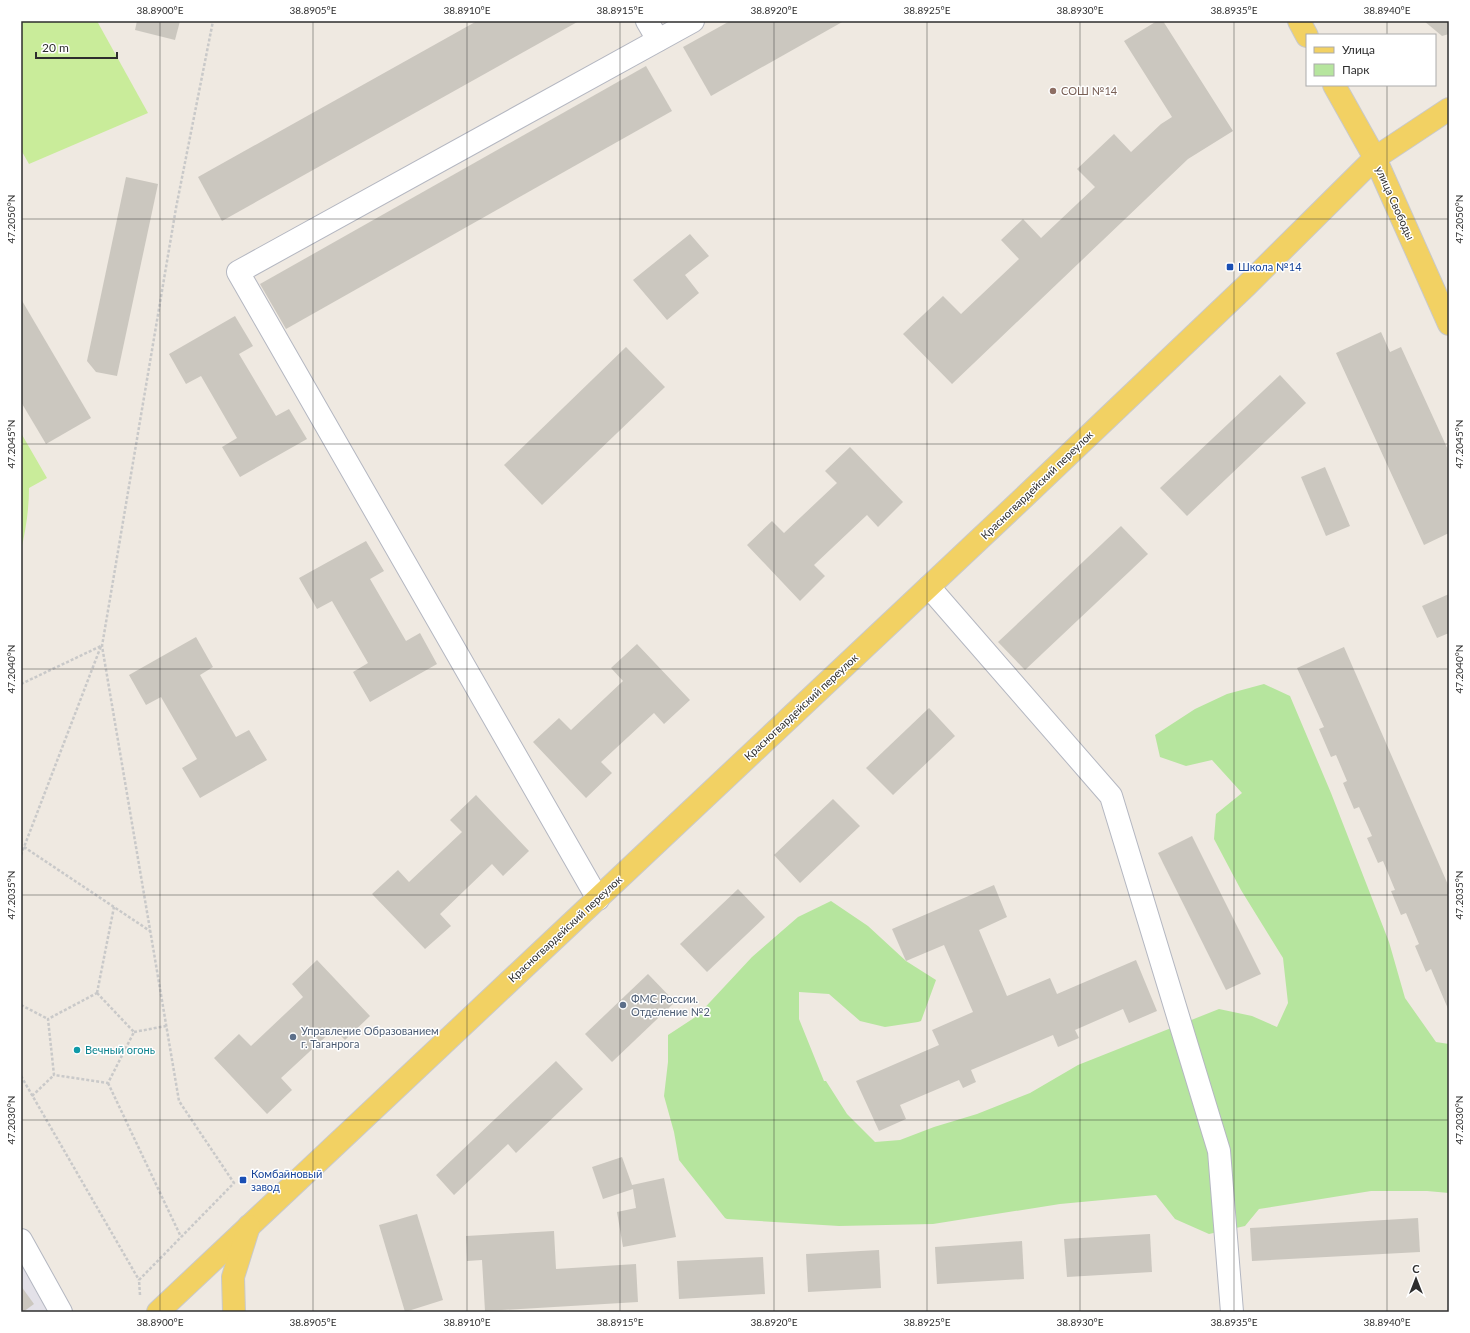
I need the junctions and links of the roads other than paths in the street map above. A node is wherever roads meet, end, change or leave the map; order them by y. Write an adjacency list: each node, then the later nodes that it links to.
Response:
1 (647, 21): 5 (street)
2 (693, 21): 5 (street)
3 (1299, 21): 4 (main road)
4 (1306, 34)
5 (658, 40): 11 (street)
6 (1335, 86): 8 (main road, улица Свободы)
7 (1449, 109): 8 (main road, Красногвардейский переулок)
8 (1375, 158): 9 (main road, улица Свободы); 10 (main road, Красногвардейский переулок)
9 (1449, 324)
10 (929, 588): 11 (main road, Красногвардейский переулок); 17 (street)
11 (598, 899): 12 (main road, Красногвардейский переулок)
12 (249, 1225): 15 (main road, Красногвардейский переулок); 16 (main road)
13 (21, 1240): 14 (street)
14 (61, 1312)
15 (158, 1312)
16 (234, 1312)
17 (1232, 1312)

